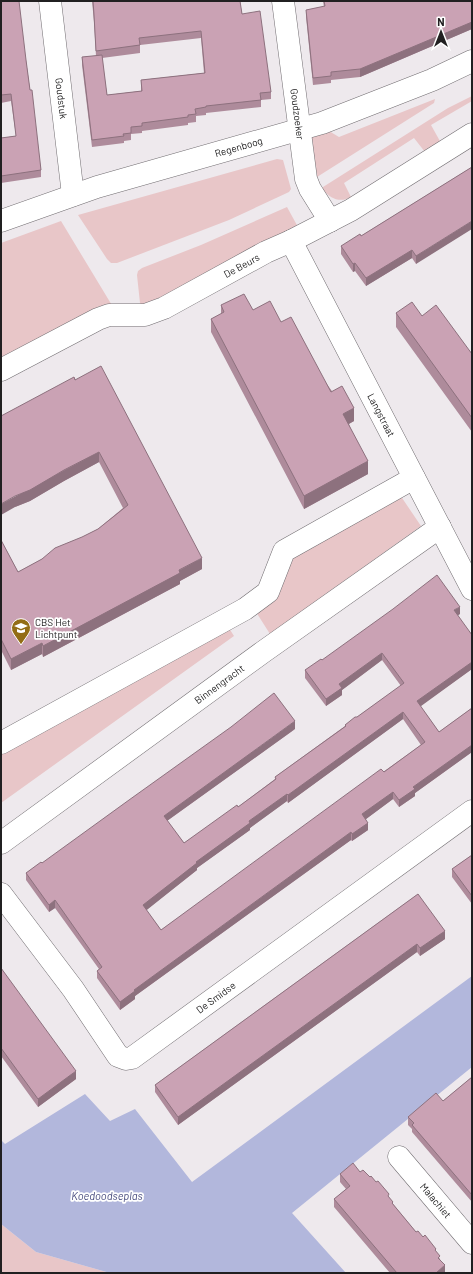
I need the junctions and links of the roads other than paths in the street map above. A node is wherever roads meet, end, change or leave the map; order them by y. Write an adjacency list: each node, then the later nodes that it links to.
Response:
1 (50, 1): 6 (street, Goudstuk)
2 (283, 1): 4 (street, Goudzoeker)
3 (472, 61): 4 (street, Regenboog)
4 (299, 130): 6 (street, Regenboog); 8 (street, Goudzoeker)
5 (472, 134): 8 (street, De Beurs)
6 (73, 195): 7 (street, Regenboog)
7 (1, 221)
8 (330, 221): 9 (street, De Beurs)
9 (291, 241): 10 (street, De Beurs); 11 (street, Langstraat)
10 (1, 370)
11 (414, 478): 12 (street, Langstraat); 14 (street)
12 (440, 528): 13 (street, Langstraat); 16 (street, Binnengracht)
13 (472, 589)
14 (1, 742)
15 (472, 811): 17 (street, De Smidse)
16 (1, 843)
17 (1, 894)
18 (399, 1157): 19 (street, Malachiet)
19 (472, 1243)

